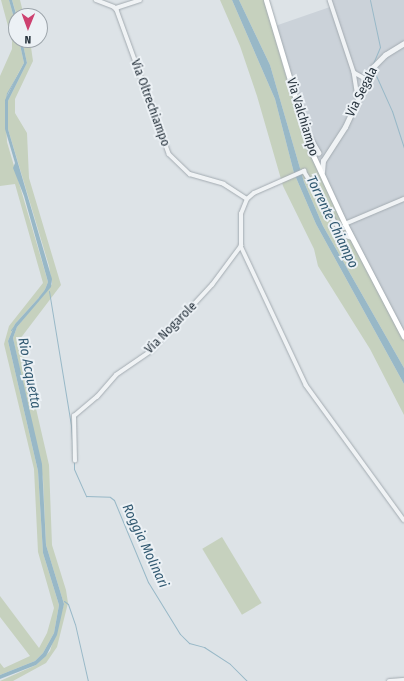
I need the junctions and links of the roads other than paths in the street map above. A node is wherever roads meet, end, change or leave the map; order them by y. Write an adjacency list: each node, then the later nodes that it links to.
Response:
1 (96, 0): 5 (street)
2 (140, 0): 5 (street)
3 (266, 0): 10 (main road, Via Valchiampo)
4 (330, 0): 7 (street)
5 (116, 8): 16 (street, Via Oltrechiampo)
6 (404, 43): 8 (street, Via Segala)
7 (354, 72): 8 (street); 9 (street)
8 (366, 79): 9 (street, Via Segala)
9 (358, 96): 11 (street, Via Segala)
10 (306, 130): 12 (street); 14 (main road, Via Valchiampo)
11 (330, 150): 12 (street); 13 (street, Via Segala)
12 (320, 153): 14 (street)
13 (324, 158): 14 (street); 15 (street)
14 (314, 159): 15 (main road, Via Valchiampo)
15 (327, 187): 18 (main road, Via Valchiampo)
16 (247, 199): 19 (street); 20 (street)
17 (404, 199): 18 (street)
18 (344, 224): 19 (main road, Via Valchiampo)
19 (352, 238): 21 (main road, Via Valchiampo)
20 (242, 246): 22 (street, Via Nogarole); 23 (street)
21 (404, 337)
22 (75, 460)
23 (404, 520)
24 (404, 680): 25 (street)
25 (389, 681)

